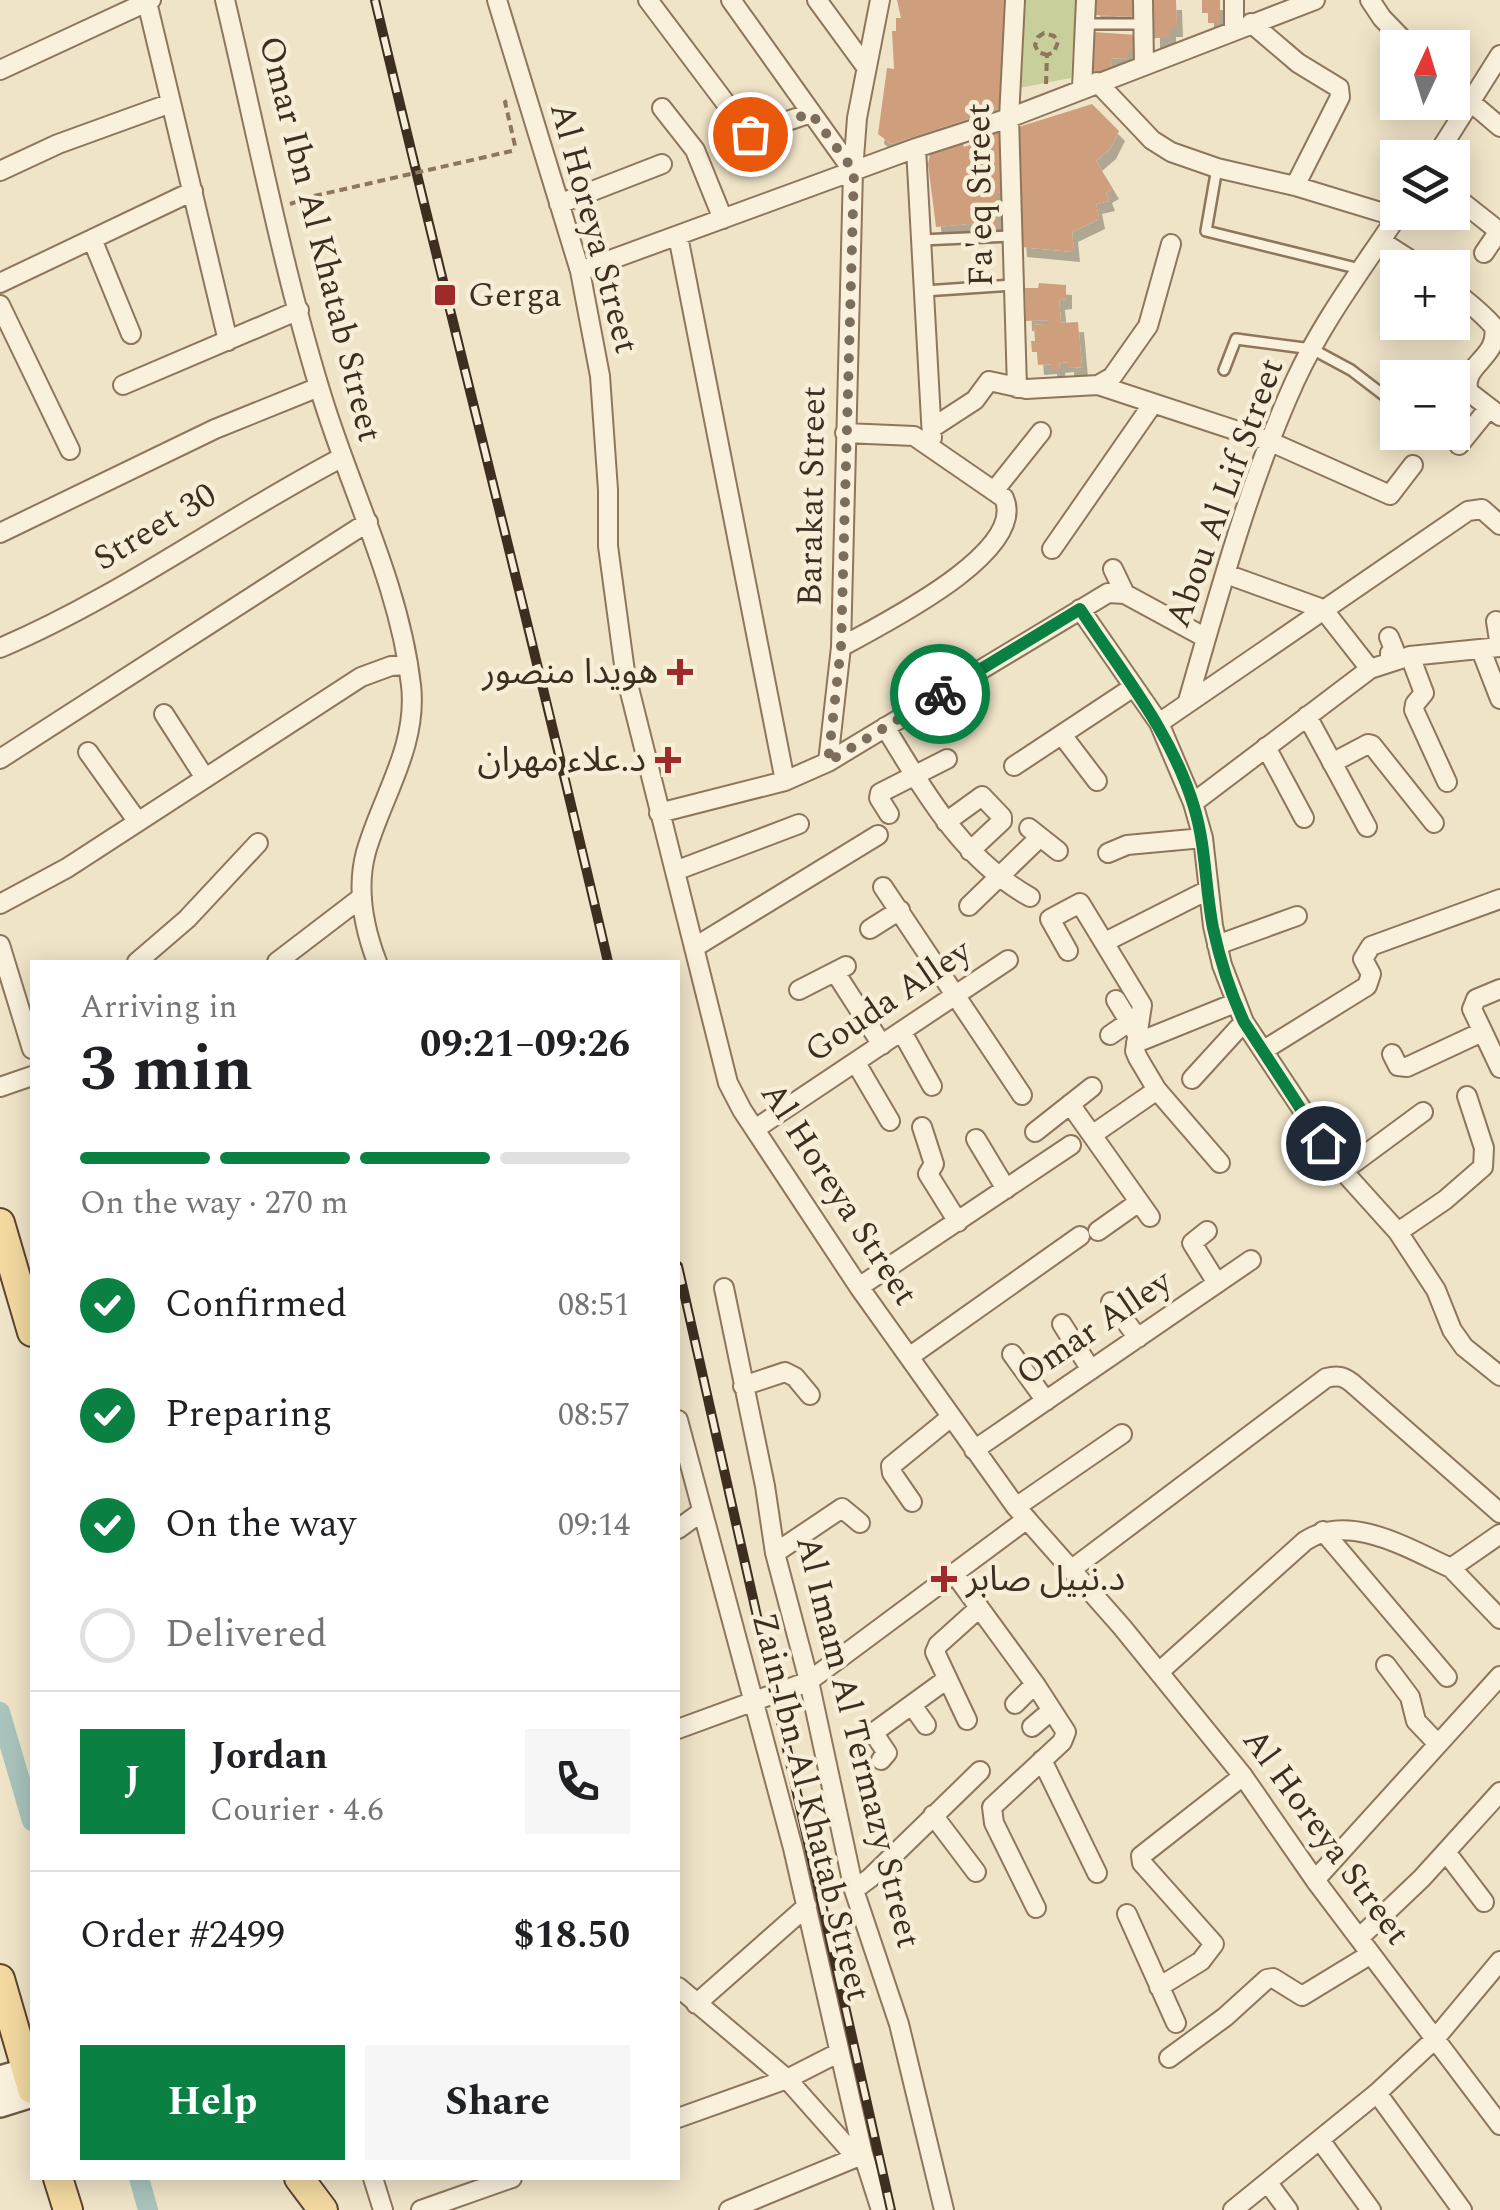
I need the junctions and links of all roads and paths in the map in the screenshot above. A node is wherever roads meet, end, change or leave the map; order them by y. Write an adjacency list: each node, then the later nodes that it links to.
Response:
1 (226, 0): 63 (street, Omar Ibn Al Khatab Street)
2 (497, 0): 42 (street, Al Horeya Street)
3 (648, 0): 31 (street)
4 (731, 0): 31 (street)
5 (817, 0): 23 (street)
6 (880, 0): 23 (street, Barakat Street)
7 (1015, 0): 32 (street, Fa'eq Street)
8 (1086, 0): 15 (street)
9 (1144, 0): 16 (street)
10 (1234, 0): 17 (street)
11 (1315, 0): 17 (street)
12 (1370, 0): 18 (street)
13 (149, 1): 24 (street); 29 (street)
14 (1048, 23): 19 (path)
15 (1085, 24): 16 (lane); 26 (street)
16 (1144, 24): 22 (street)
17 (1243, 27): 22 (street); 39 (street)
18 (1394, 30)
19 (1047, 33): 20 (path); 20 (path)
20 (1047, 55): 25 (path)
21 (1498, 63): 28 (street)
22 (1144, 66): 26 (street)
23 (866, 67): 38 (street, Barakat Street)
24 (0, 70)
25 (1046, 84)
26 (1090, 85): 32 (street); 36 (street)
27 (505, 102): 41 (path, bridge)
28 (1470, 102): 33 (street)
29 (171, 103): 37 (street); 40 (street)
30 (662, 108): 45 (street)
31 (811, 113): 38 (street)
32 (1009, 118): 34 (street); 49 (street, Fa'eq Street)
33 (1500, 128)
34 (916, 148): 38 (street); 51 (street)
35 (662, 164): 42 (street)
36 (1217, 168): 39 (street); 56 (lane)
37 (0, 171)
38 (854, 171): 45 (street); 76 (street, Barakat Street)
39 (1295, 186): 44 (street)
40 (192, 192): 50 (street); 65 (street)
41 (292, 204)
42 (559, 204): 57 (street, Al Horeya Street)
43 (1470, 208): 47 (street)
44 (1380, 210)
45 (722, 219): 48 (street)
46 (1388, 230): 52 (street, Abou Al Lif Street)
47 (1500, 232): 55 (street)
48 (678, 236): 57 (street); 120 (street)
49 (1011, 236): 51 (lane); 59 (street, Fa'eq Street)
50 (92, 239): 58 (street); 64 (street)
51 (921, 240): 60 (street)
52 (1380, 241): 54 (street); 56 (street, Abou Al Lif Street)
53 (1171, 244): 69 (street)
54 (1394, 250)
55 (1484, 253)
56 (1360, 269): 66 (street, Abou Al Lif Street)
57 (580, 272): 124 (street, Al Horeya Street)
58 (0, 283)
59 (1013, 285): 60 (lane); 71 (street, Fa'eq Street)
60 (924, 292): 78 (street)
61 (0, 304): 80 (street)
62 (1470, 305): 74 (street)
63 (299, 310): 65 (street); 70 (street, Omar Ibn Al Khatab Street)
64 (131, 334)
65 (228, 341): 68 (street)
66 (1312, 349): 67 (lane); 72 (lane); 79 (street, Abou Al Lif Street)
67 (1224, 370)
68 (124, 385)
69 (1098, 385): 71 (street); 73 (street)
70 (318, 386): 81 (street, Omar Ibn Al Khatab Street); 86 (street)
71 (1017, 388): 78 (street)
72 (1380, 392)
73 (1152, 405): 79 (street); 87 (street)
74 (1495, 412): 77 (street)
75 (1040, 432): 83 (street)
76 (845, 434): 78 (street); 96 (street, Barakat Street)
77 (1470, 435)
78 (932, 438): 83 (street)
79 (1271, 442): 82 (street); 89 (street, Abou Al Lif Street)
80 (70, 450)
81 (341, 458): 84 (street, Omar Ibn Al Khatab Street); 97 (street, Street 30)
82 (1413, 465)
83 (994, 491): 96 (street)
84 (368, 522): 101 (street, Omar Ibn Al Khatab Street); 114 (street)
85 (1500, 526): 92 (street)
86 (0, 533)
87 (1052, 549)
88 (1112, 568): 90 (street)
89 (1226, 574): 92 (street); 95 (street, Abou Al Lif Street)
90 (1125, 594): 91 (street); 95 (street)
91 (1080, 609): 103 (street); 109 (street)
92 (1323, 609): 102 (street); 105 (street)
93 (1496, 621): 98 (street)
94 (1389, 637): 100 (street)
95 (1206, 638): 105 (street, Abou Al Lif Street)
96 (841, 647): 115 (street, Barakat Street)
97 (0, 648)
98 (1491, 648): 99 (street); 104 (street)
99 (1410, 656): 100 (street); 122 (street)
100 (1390, 661): 102 (street)
101 (407, 665): 119 (street); 142 (street)
102 (1370, 669): 107 (street)
103 (1132, 688): 108 (street); 110 (street)
104 (1500, 699)
105 (1188, 700): 108 (street)
106 (164, 714): 119 (street)
107 (1307, 716): 111 (street); 116 (street)
108 (1159, 723): 123 (street)
109 (885, 727): 115 (street); 118 (street)
110 (1062, 735): 117 (street); 121 (street)
111 (1266, 748): 123 (street); 126 (street)
112 (88, 752): 127 (street)
113 (948, 759): 118 (street)
114 (0, 760)
115 (828, 762): 120 (street)
116 (1332, 763): 129 (street); 131 (street)
117 (1014, 766)
118 (915, 775): 125 (street); 128 (street)
119 (205, 778): 127 (street)
120 (785, 781): 124 (street)
121 (1096, 781)
122 (1447, 782)
123 (1193, 803): 133 (street)
124 (659, 812): 138 (street, Al Horeya Street)
125 (889, 814)
126 (1304, 818)
127 (138, 822): 145 (street)
128 (946, 822): 135 (street); 135 (street)
129 (1434, 823)
130 (798, 824): 138 (street)
131 (1367, 827)
132 (878, 835): 153 (street)
133 (1202, 838): 137 (street); 141 (street)
134 (258, 844): 155 (street)
135 (970, 851): 139 (street)
136 (1058, 851): 139 (street)
137 (1108, 854)
138 (675, 871): 153 (street, Al Horeya Street)
139 (1000, 878): 143 (street); 146 (street)
140 (883, 887): 147 (street)
141 (1208, 890): 150 (street); 152 (street)
142 (362, 897): 156 (street); 157 (street)
143 (1030, 897)
144 (1500, 899): 171 (street)
145 (0, 904)
146 (969, 906)
147 (900, 910): 149 (street); 161 (street)
148 (1297, 916): 152 (street)
149 (870, 929)
150 (1105, 942): 154 (street); 167 (street)
151 (0, 944): 168 (street)
152 (1218, 945): 163 (street)
153 (695, 947): 187 (street, Al Horeya Street)
154 (1068, 951)
155 (140, 960)
156 (280, 960)
157 (376, 960)
158 (1008, 960): 161 (street, Gouda Alley)
159 (1500, 989): 166 (street)
160 (799, 990): 170 (street)
161 (956, 996): 165 (street, Gouda Alley); 181 (street)
162 (1116, 1000): 167 (street)
163 (1235, 1002): 164 (street); 167 (street)
164 (1244, 1022): 171 (street); 176 (street)
165 (902, 1032): 170 (street, Gouda Alley); 177 (street)
166 (1482, 1032): 172 (street); 174 (street)
167 (1134, 1034): 169 (street); 180 (street)
168 (30, 1035)
169 (1110, 1036)
170 (882, 1046): 173 (street, Gouda Alley)
171 (1264, 1050): 193 (street)
172 (1392, 1054)
173 (856, 1063): 185 (street); 187 (street, Gouda Alley)
174 (1500, 1068)
175 (30, 1077): 178 (street)
176 (1192, 1079)
177 (932, 1086)
178 (0, 1087)
179 (1092, 1087): 183 (street)
180 (1157, 1090): 189 (street); 192 (street)
181 (1022, 1095)
182 (1468, 1096): 198 (street)
183 (1070, 1104): 188 (street); 189 (street)
184 (1423, 1112): 193 (street)
185 (890, 1120)
186 (922, 1126): 195 (street)
187 (754, 1128): 201 (street, Al Horeya Street)
188 (1034, 1132)
189 (1092, 1135): 208 (street)
190 (976, 1139): 194 (street)
191 (1071, 1146): 194 (street)
192 (1220, 1163)
193 (1343, 1171): 198 (street)
194 (1006, 1190): 195 (street)
195 (958, 1222): 201 (street)
196 (0, 1223): 205 (main road)
197 (1207, 1231): 200 (street)
198 (1398, 1232): 210 (street)
199 (1251, 1260): 200 (street, Omar Alley)
200 (1217, 1283): 206 (street, Omar Alley)
201 (858, 1287): 208 (street, Al Horeya Street)
202 (724, 1288): 211 (street, Al Imam Al Termazy Street)
203 (1112, 1302): 206 (street)
204 (1062, 1324): 209 (street)
205 (30, 1325)
206 (1138, 1338): 209 (street, Omar Alley)
207 (1012, 1354): 213 (street)
208 (909, 1357): 214 (street, Al Horeya Street)
209 (1092, 1370): 213 (street, Omar Alley)
210 (1500, 1376)
211 (743, 1386): 212 (street); 226 (street, Al Imam Al Termazy Street)
212 (810, 1395)
213 (1046, 1401): 216 (street, Omar Alley)
214 (951, 1417): 216 (street, Al Horeya Street); 218 (street)
215 (1122, 1434): 220 (street)
216 (974, 1450): 220 (street, Al Horeya Street)
217 (681, 1451): 219 (street, Zain Ibn Al Khatab Street)
218 (912, 1502)
219 (700, 1513): 223 (street); 239 (street, Zain Ibn Al Khatab Street)
220 (1022, 1513): 228 (street, Al Horeya Street); 229 (street)
221 (1500, 1513): 228 (street)
222 (860, 1523): 226 (street)
223 (680, 1528)
224 (1323, 1531): 227 (street); 233 (street); 235 (street)
225 (1500, 1534): 227 (street)
226 (774, 1552): 237 (street, Al Imam Al Termazy Street)
227 (1451, 1568): 231 (street)
228 (1072, 1569): 233 (street, Al Horeya Street)
229 (954, 1573): 230 (street); 237 (street)
230 (978, 1609): 236 (street); 238 (street)
231 (1500, 1619)
232 (1386, 1664): 247 (street)
233 (1160, 1672): 251 (street, Al Horeya Street)
234 (1500, 1676): 247 (street)
235 (1447, 1677)
236 (947, 1678): 240 (street); 243 (street)
237 (809, 1682): 239 (street); 258 (street, Al Imam Al Termazy Street)
238 (1035, 1684): 241 (street); 242 (street)
239 (752, 1701): 246 (street); 260 (street, Zain Ibn Al Khatab Street)
240 (912, 1704): 244 (street); 248 (street)
241 (1014, 1704)
242 (1052, 1710): 245 (street); 249 (street)
243 (967, 1720)
244 (926, 1725)
245 (1032, 1727)
246 (680, 1728)
247 (1438, 1743): 257 (street)
248 (881, 1760)
249 (1042, 1760): 256 (street); 261 (street)
250 (980, 1772): 253 (street)
251 (1243, 1776): 257 (street, Al Horeya Street); 266 (street)
252 (1500, 1792): 254 (street)
253 (933, 1815): 255 (street); 258 (street)
254 (1446, 1852): 259 (street); 263 (street)
255 (976, 1872)
256 (1097, 1874)
257 (1315, 1880): 263 (street, Al Horeya Street)
258 (854, 1890): 297 (street, Al Imam Al Termazy Street)
259 (1484, 1902)
260 (807, 1906): 268 (street); 271 (street, Zain Ibn Al Khatab Street)
261 (1036, 1908)
262 (1127, 1914): 266 (street)
263 (1365, 1946): 270 (street, Al Horeya Street); 272 (street)
264 (1500, 1961): 270 (street)
265 (0, 1979): 273 (main road)
266 (1158, 1987): 269 (street)
267 (680, 1989): 268 (street)
268 (696, 2004): 274 (street)
269 (1176, 2023)
270 (1434, 2040): 278 (street); 281 (street, Al Horeya Street)
271 (838, 2053): 274 (street); 283 (street, Zain Ibn Al Khatab Street)
272 (1168, 2058)
273 (30, 2078)
274 (786, 2079): 280 (street); 283 (street)
275 (0, 2080): 276 (main road)
276 (30, 2081)
277 (30, 2082): 279 (main road)
278 (1378, 2093): 282 (street); 301 (street)
279 (0, 2104)
280 (680, 2117)
281 (1500, 2125)
282 (1320, 2140): 289 (street); 300 (street)
283 (859, 2156): 295 (street); 296 (street, Zain Ibn Al Khatab Street)
284 (59, 2180): 291 (main road)
285 (300, 2180): 292 (main road)
286 (374, 2180): 293 (street)
287 (451, 2180): 290 (street)
288 (506, 2180): 290 (street)
289 (1268, 2182): 298 (street); 299 (street)
290 (457, 2197): 294 (street)
291 (68, 2210)
292 (323, 2210)
293 (384, 2210)
294 (421, 2210)
295 (729, 2210)
296 (881, 2210)
297 (944, 2210)
298 (1233, 2210)
299 (1288, 2210)
300 (1372, 2210)
301 (1462, 2210)

